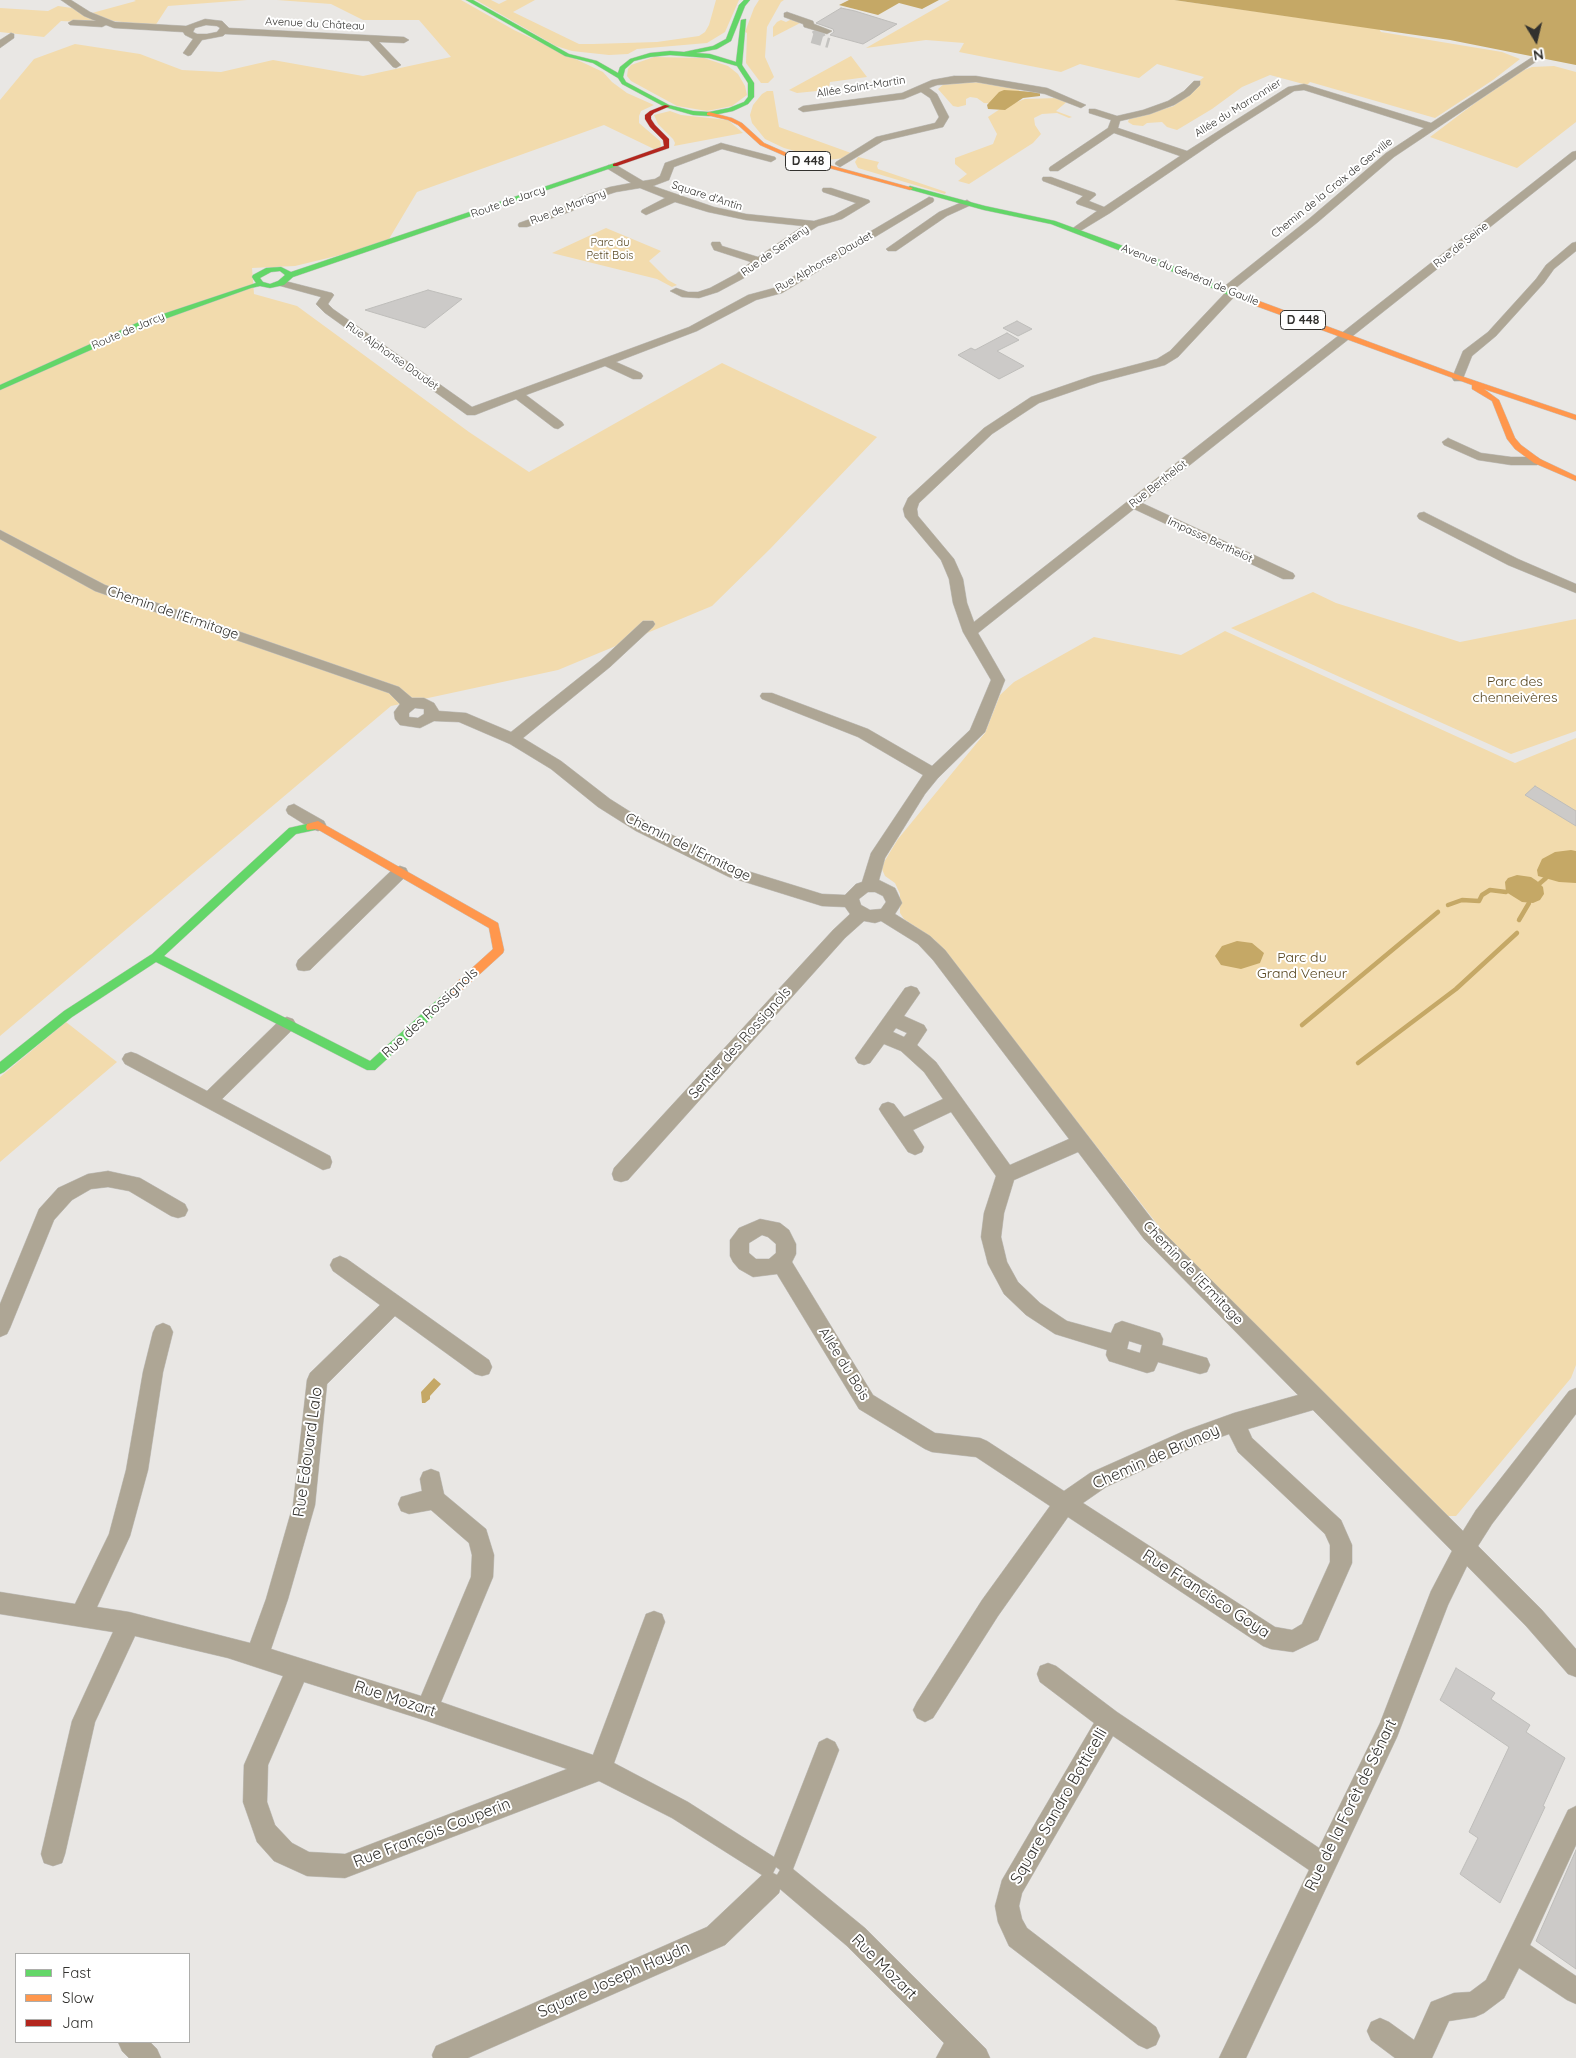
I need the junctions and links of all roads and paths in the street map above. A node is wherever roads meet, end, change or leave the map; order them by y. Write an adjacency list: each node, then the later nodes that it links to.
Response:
1 (65, 0): 7 (street, Avenue du Château)
2 (468, 0): 14 (main road)
3 (747, 0): 18 (main road)
4 (753, 0): 22 (main road)
5 (787, 15): 10 (street)
6 (73, 23): 7 (street, Avenue du Château)
7 (114, 25): 8 (street, Avenue du Château)
8 (188, 29): 9 (street, Avenue du Château); 12 (street)
9 (224, 31): 12 (street, Avenue du Château); 13 (street, Avenue du Château)
10 (825, 31)
11 (11, 36): 16 (street)
12 (200, 37): 17 (street)
13 (371, 38): 15 (street, Avenue du Château); 21 (street)
14 (537, 39): 19 (main road); 23 (main road)
15 (404, 40)
16 (0, 45)
17 (188, 53)
18 (686, 53): 19 (main road); 22 (main road)
19 (650, 55): 23 (main road)
20 (1534, 59): 33 (street, Chemin de la Croix de Gerville)
21 (396, 65)
22 (739, 65): 26 (main road)
23 (620, 76): 28 (main road)
24 (1198, 83): 32 (street)
25 (922, 88): 27 (street, Allée Saint-Martin); 29 (street, Allée Saint-Martin); 37 (street)
26 (748, 101): 31 (main road); 37 (main road, D 448)
27 (1081, 105)
28 (667, 106): 31 (main road); 38 (main road, Route de Jarcy)
29 (803, 108)
30 (1092, 111): 32 (street)
31 (709, 114): 43 (main road, D 448)
32 (1115, 124): 35 (street); 39 (street)
33 (1432, 127): 35 (street, Allée du Marronnier); 61 (street, Chemin de la Croix de Gerville)
34 (1576, 154): 62 (street, Rue de Seine)
35 (1188, 155): 48 (street, Allée du Marronnier)
36 (770, 159): 41 (street)
37 (840, 164): 43 (main road, D 448)
38 (612, 167): 42 (street); 58 (main road, Route de Jarcy)
39 (1054, 169)
40 (1047, 180): 48 (street)
41 (658, 182): 42 (street, Rue de Marigny); 50 (street, Square d'Antin)
42 (642, 185): 45 (street); 51 (street, Rue de Marigny)
43 (917, 189): 47 (main road, Avenue du Général de Gaulle / D 448)
44 (827, 190): 52 (street, Rue de Senteny)
45 (674, 198): 49 (street); 50 (street)
46 (929, 200): 63 (street, Rue Alphonse Daudet)
47 (967, 203): 53 (main road, Avenue du Général de Gaulle / D 448); 56 (street)
48 (1106, 211): 53 (street, Allée du Marronnier)
49 (646, 212)
50 (746, 216): 52 (street)
51 (523, 224)
52 (814, 224): 57 (street, Rue de Senteny)
53 (1077, 230): 61 (main road, Avenue du Général de Gaulle / D 448)
54 (716, 244): 57 (street)
55 (1576, 245): 65 (street)
56 (892, 249)
57 (760, 261): 60 (street, Rue de Senteny)
58 (286, 279): 59 (main road, Route de Jarcy); 59 (main road); 67 (street, Rue Alphonse Daudet)
59 (260, 284): 66 (main road, Route de Jarcy)
60 (676, 291)
61 (1228, 293): 62 (main road, Avenue du Général de Gaulle / D 448); 80 (street, Chemin de la Croix de Gerville)
62 (1345, 335): 65 (main road, Avenue du Général de Gaulle / D 448); 74 (street, Rue Berthelot)
63 (606, 362): 64 (street); 67 (street, Rue Alphonse Daudet)
64 (638, 376)
65 (1458, 378): 68 (main road, Avenue du Général de Gaulle)
66 (0, 388)
67 (518, 395): 70 (street)
68 (1500, 396): 69 (main road, Avenue du Général de Gaulle); 72 (main road)
69 (1576, 418)
70 (558, 425)
71 (1448, 442): 72 (street)
72 (1537, 461): 73 (main road)
73 (1576, 479)
74 (1133, 504): 77 (street, Impasse Berthelot); 80 (street, Rue Berthelot)
75 (1424, 516): 78 (street)
76 (0, 534): 82 (street, Chemin de l'Ermitage)
77 (1288, 576)
78 (1576, 589)
79 (648, 624): 82 (street)
80 (970, 632): 83 (street, Chemin de la Croix de Gerville)
81 (767, 696): 83 (street)
82 (512, 739): 88 (street, Chemin de l'Ermitage)
83 (933, 774): 87 (street)
84 (294, 810): 85 (street, Rue des Rossignols)
85 (318, 824): 86 (main road, Rue des Rossignols); 90 (main road)
86 (400, 872): 91 (street); 94 (main road, Rue des Rossignols)
87 (868, 886): 88 (street); 89 (street)
88 (856, 908): 89 (street, Chemin de l'Ermitage); 107 (street, Sentier des Rossignols)
89 (882, 915): 104 (street, Chemin de l'Ermitage)
90 (156, 957): 94 (main road, Rue des Rossignols); 99 (main road)
91 (304, 965)
92 (911, 993): 93 (street)
93 (892, 1019): 95 (street); 96 (street)
94 (287, 1024): 100 (street)
95 (881, 1035): 96 (street); 97 (street)
96 (907, 1046): 101 (street)
97 (864, 1058)
98 (131, 1059): 100 (street)
99 (0, 1069)
100 (210, 1101): 106 (street)
101 (955, 1102): 103 (street); 108 (street)
102 (888, 1109): 103 (street)
103 (901, 1127): 105 (street)
104 (1082, 1142): 108 (street); 118 (street, Chemin de l'Ermitage)
105 (915, 1147)
106 (323, 1162)
107 (621, 1174)
108 (1006, 1175): 115 (street)
109 (178, 1210): 113 (street)
110 (782, 1262): 120 (street, Allée du Bois)
111 (340, 1265): 112 (street)
112 (394, 1304): 116 (street); 127 (street, Rue Edouard Lalo)
113 (0, 1328)
114 (163, 1332): 124 (street)
115 (1200, 1365)
116 (482, 1367)
117 (1576, 1398): 122 (street, Rue de la Forêt de Sénart)
118 (1317, 1399): 119 (street, Chemin de Brunoy); 122 (street, Chemin de l'Ermitage)
119 (1234, 1423): 120 (street, Chemin de Brunoy); 120 (street, Rue Francisco Goya)
120 (1065, 1503): 132 (street, Chemin de Brunoy)
121 (409, 1504): 131 (street)
122 (1464, 1549): 128 (street, Chemin de l'Ermitage); 138 (street, Rue de la Forêt de Sénart)
123 (0, 1603): 124 (street, Rue Mozart)
124 (82, 1614): 126 (street, Rue Mozart)
125 (654, 1622): 135 (street)
126 (129, 1623): 127 (street, Rue Mozart); 137 (street)
127 (257, 1655): 129 (street, Rue Mozart)
128 (1576, 1666)
129 (298, 1668): 131 (street, Rue Mozart); 135 (street, Rue François Couperin)
130 (1048, 1674): 133 (street, Square Sandro Botticelli)
131 (427, 1709): 135 (street, Rue Mozart)
132 (925, 1710)
133 (1109, 1720): 138 (street, Square Sandro Botticelli); 143 (street, Square Sandro Botticelli)
134 (827, 1750): 139 (street)
135 (600, 1769): 139 (street, Rue Mozart)
136 (1576, 1818): 140 (street)
137 (53, 1854)
138 (1322, 1865): 148 (street, Rue de la Forêt de Sénart)
139 (777, 1872): 145 (street, Rue Mozart); 146 (street, Square Joseph Haydn)
140 (1516, 1950): 141 (street); 149 (street)
141 (1576, 1991)
142 (1380, 2031): 149 (street)
143 (1147, 2036)
144 (132, 2043): 147 (street)
145 (962, 2053)
146 (445, 2054)
147 (148, 2058)
148 (1232, 2058)
149 (1418, 2058)

